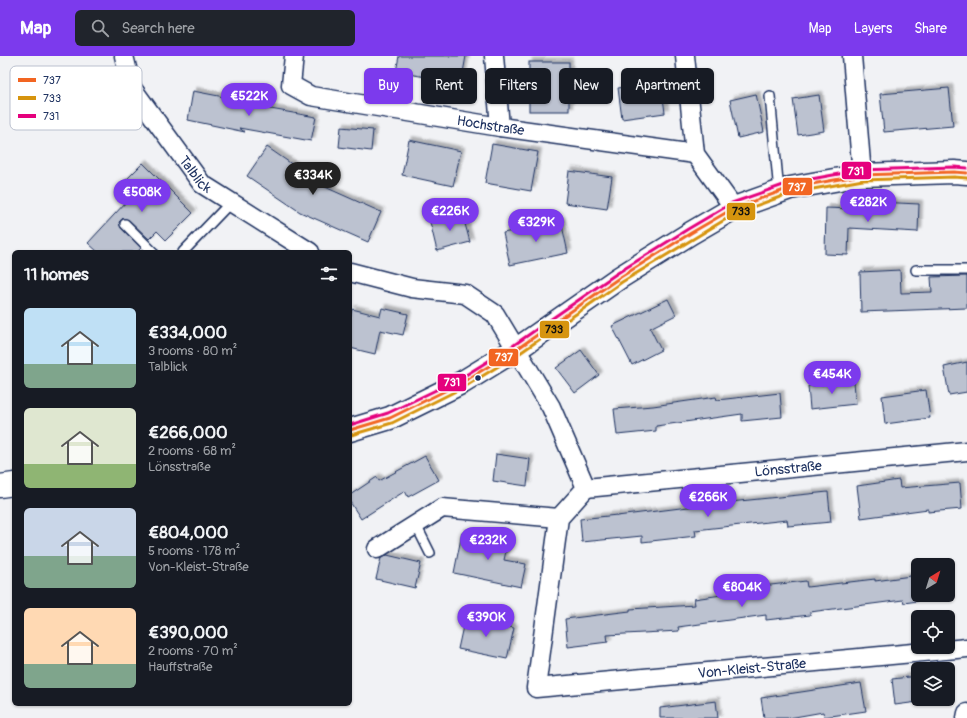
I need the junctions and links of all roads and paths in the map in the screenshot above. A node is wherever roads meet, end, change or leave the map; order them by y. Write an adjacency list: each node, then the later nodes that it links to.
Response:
1 (124, 56): 6 (street, Talblick)
2 (294, 56): 9 (street, Hochstraße)
3 (494, 56): 9 (street)
4 (685, 56): 10 (street)
5 (852, 56): 12 (street)
6 (126, 66)
7 (770, 96): 13 (lane)
8 (142, 102): 14 (street, Talblick)
9 (500, 127): 10 (street, Hochstraße)
10 (695, 154): 15 (street)
11 (967, 173): 12 (street)
12 (862, 175): 13 (street)
13 (779, 192): 15 (street)
14 (231, 202): 18 (lane); 19 (street, Talblick)
15 (734, 208): 23 (street)
16 (125, 224): 17 (lane)
17 (151, 250)
18 (185, 250)
19 (307, 250)
20 (916, 270): 21 (lane)
21 (967, 270)
22 (352, 273): 23 (street)
23 (517, 349): 24 (street); 28 (street)
24 (352, 429)
25 (967, 451): 28 (street, Lönsstraße)
26 (12, 484): 27 (street)
27 (0, 486)
28 (586, 488): 29 (street)
29 (559, 518): 30 (street); 33 (street, Von-Kleist-Straße)
30 (416, 525): 31 (street); 32 (lane)
31 (378, 549)
32 (430, 553)
33 (967, 648)
34 (967, 713): 35 (street)
35 (966, 718)

